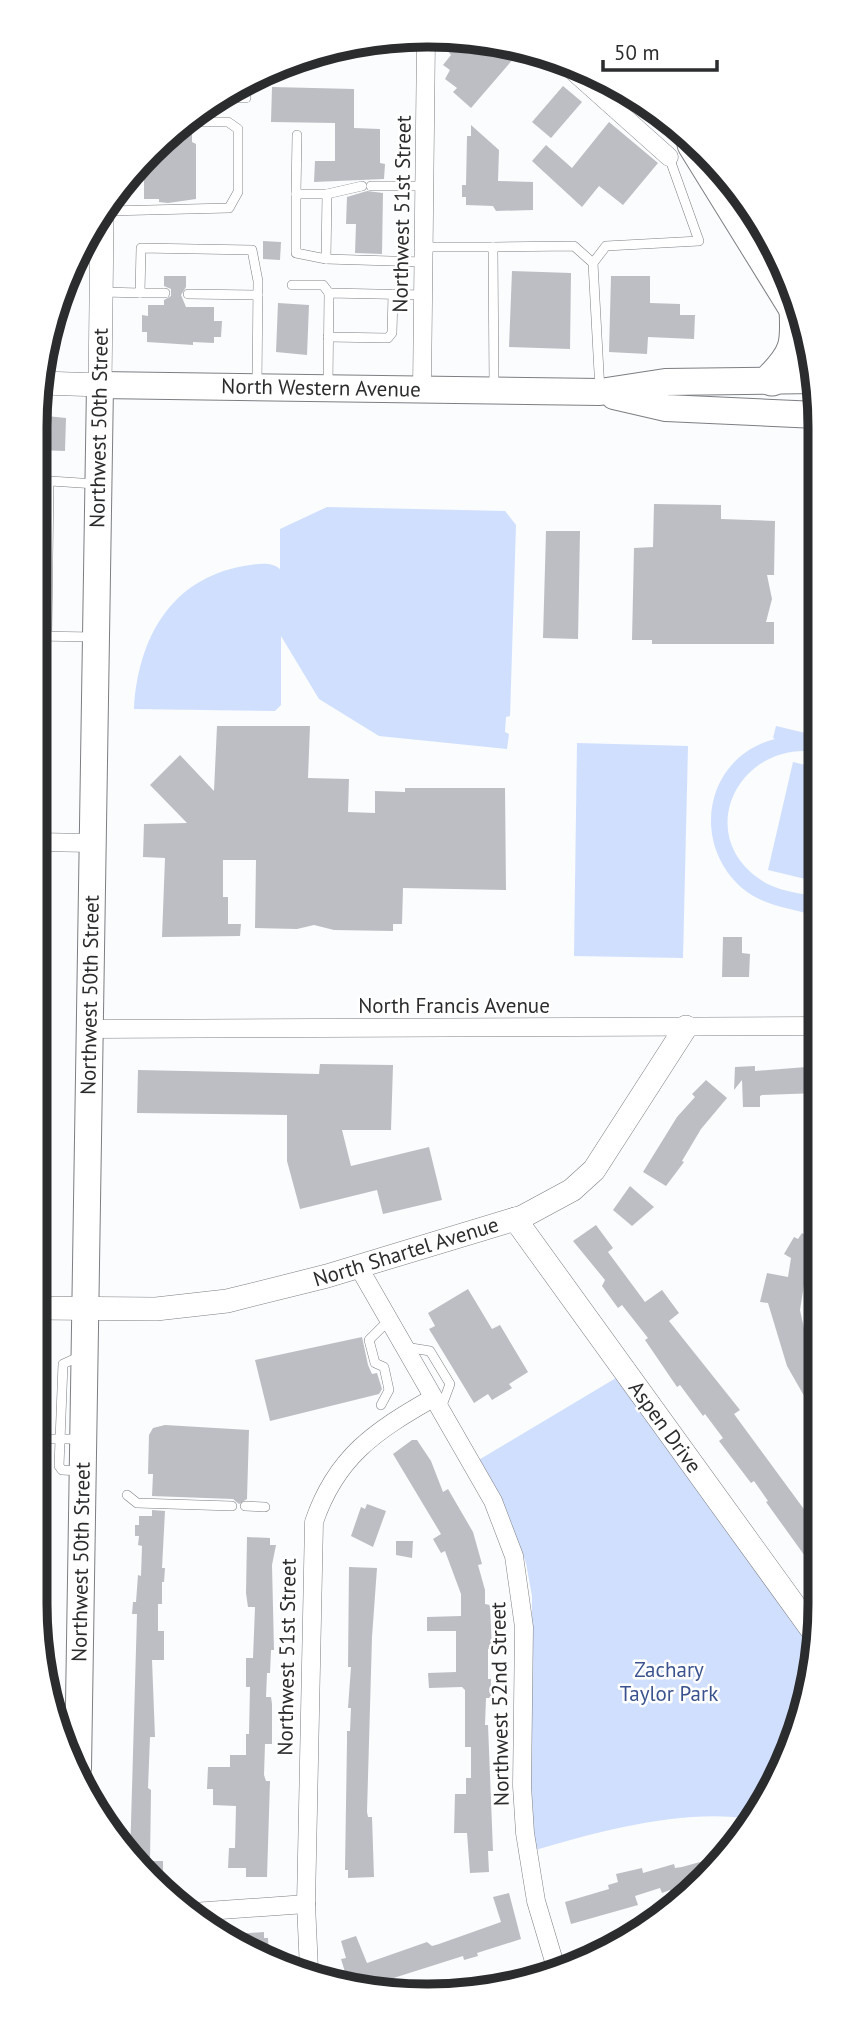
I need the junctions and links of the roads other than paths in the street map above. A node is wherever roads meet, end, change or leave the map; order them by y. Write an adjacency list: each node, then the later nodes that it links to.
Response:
1 (426, 47): 8 (street, Northwest 51st Street)
2 (594, 85): 7 (street)
3 (237, 98): 4 (lane)
4 (246, 98)
5 (201, 122): 11 (lane)
6 (297, 135): 9 (lane)
7 (682, 150): 16 (lane); 19 (highway)
8 (425, 186): 10 (lane); 14 (street, Northwest 51st Street)
9 (296, 194): 10 (lane); 15 (lane)
10 (327, 194): 15 (lane)
11 (115, 211)
12 (102, 231): 18 (street, Northwest 50th Street)
13 (493, 247): 14 (lane); 16 (lane); 36 (lane)
14 (424, 254): 15 (lane); 26 (street, Northwest 51st Street)
15 (326, 259)
16 (593, 263): 37 (lane)
17 (292, 285): 22 (lane)
18 (101, 292): 20 (lane); 32 (street, Northwest 50th Street)
19 (783, 292)
20 (140, 293): 21 (lane); 25 (lane)
21 (166, 293)
22 (329, 293): 24 (lane); 27 (lane)
23 (188, 294): 25 (lane)
24 (393, 294): 26 (lane); 27 (lane)
25 (258, 295): 33 (lane)
26 (424, 295): 35 (street, Northwest 51st Street)
27 (328, 337): 34 (lane)
28 (797, 339): 29 (highway)
29 (772, 379): 30 (main road, North Western Avenue); 37 (main road, North Western Avenue)
30 (804, 380)
31 (50, 383): 32 (street, North Western Avenue)
32 (100, 385): 33 (main road, North Western Avenue); 40 (main road, Northwest 50th Street)
33 (257, 387): 34 (main road, North Western Avenue)
34 (328, 388): 35 (main road, North Western Avenue)
35 (422, 389): 36 (main road, North Western Avenue)
36 (494, 390): 37 (main road, North Western Avenue)
37 (600, 393): 38 (main road, North Western Avenue)
38 (807, 415)
39 (49, 481): 40 (lane); 41 (lane)
40 (98, 484): 42 (main road, Northwest 50th Street)
41 (47, 636): 42 (lane)
42 (95, 637): 44 (main road, Northwest 50th Street)
43 (47, 842): 44 (street)
44 (93, 843): 47 (main road, Northwest 50th Street)
45 (808, 1026): 46 (street, North Francis Avenue)
46 (686, 1027): 47 (street, North Francis Avenue); 48 (street, North Shartel Avenue)
47 (90, 1029): 51 (main road, Northwest 50th Street)
48 (514, 1219): 49 (street, North Shartel Avenue); 61 (street, Aspen Drive)
49 (358, 1266): 51 (street, North Shartel Avenue); 52 (street, Northwest 52nd Street)
50 (47, 1308): 51 (street, North Shartel Avenue)
51 (85, 1309): 56 (main road, Northwest 50th Street)
52 (388, 1321): 53 (street, Northwest 52nd Street); 54 (lane)
53 (436, 1404): 63 (street, Northwest 51st Street); 65 (street, Northwest 52nd Street)
54 (381, 1405)
55 (47, 1439): 56 (lane)
56 (72, 1439): 62 (main road, Northwest 50th Street)
57 (127, 1495): 58 (lane)
58 (233, 1506)
59 (245, 1506): 60 (lane)
60 (265, 1507)
61 (807, 1623)
62 (78, 1754)
63 (306, 1904): 64 (street); 66 (street, Northwest 51st Street)
64 (204, 1911)
65 (554, 1962)
66 (309, 1965)

